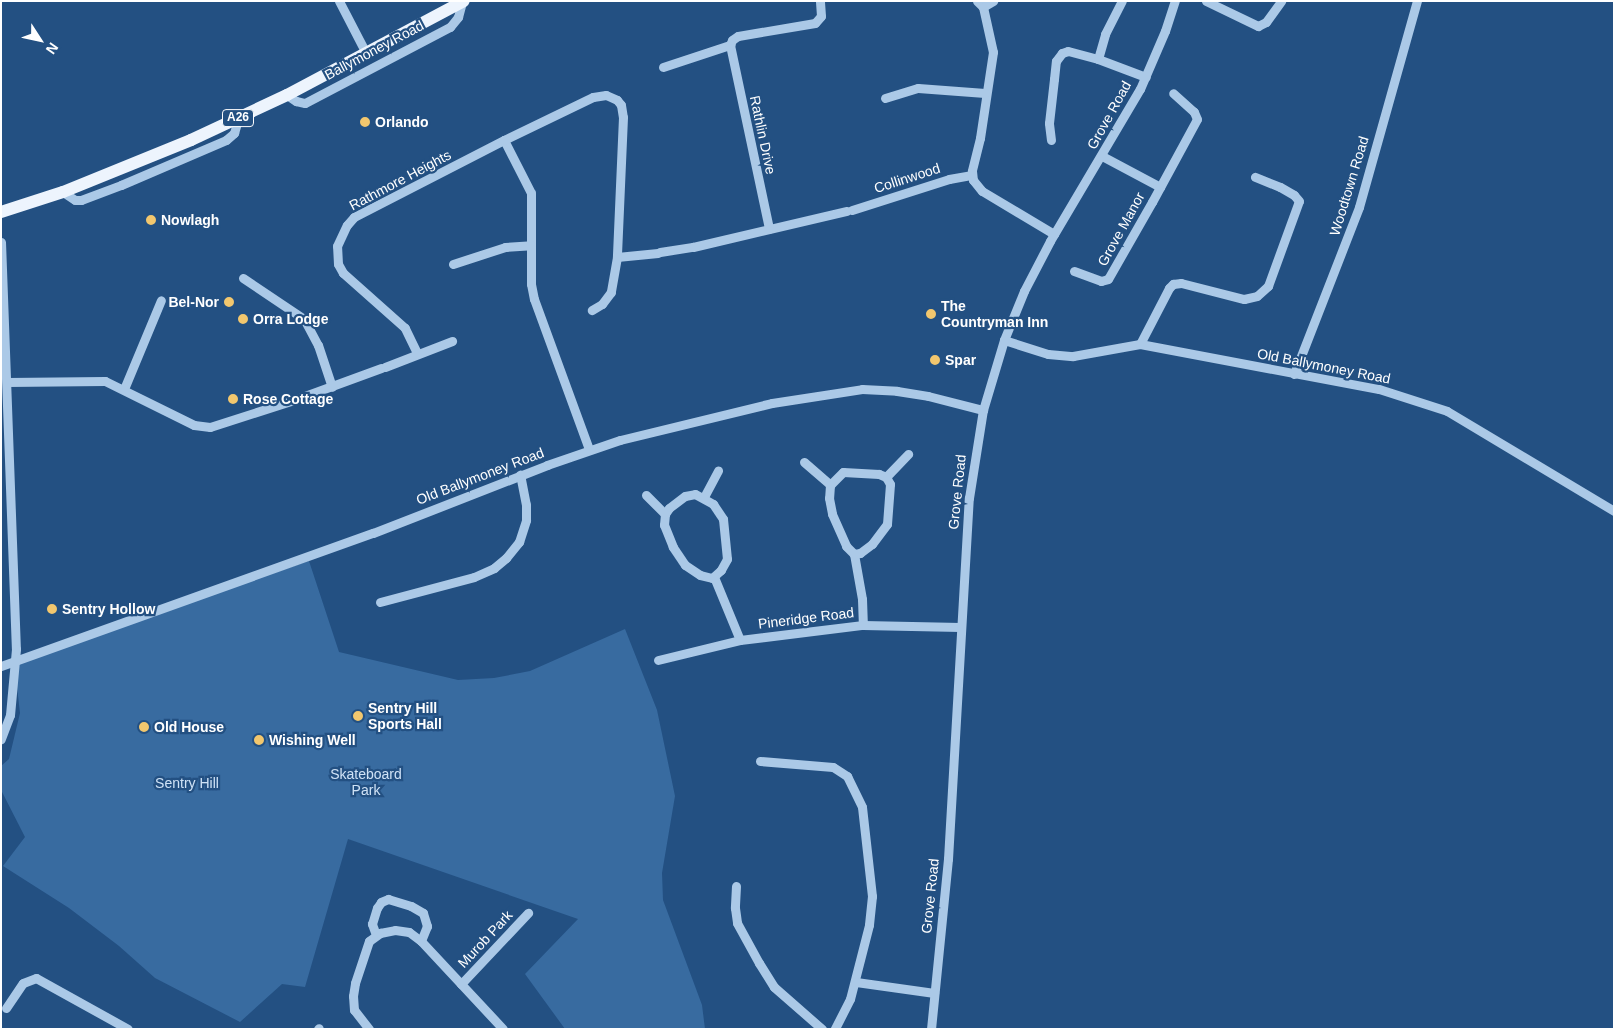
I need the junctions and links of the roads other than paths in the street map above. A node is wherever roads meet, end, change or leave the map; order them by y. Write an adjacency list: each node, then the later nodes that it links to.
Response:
1 (339, 1): 12 (street)
2 (820, 1): 11 (street)
3 (993, 1): 10 (street)
4 (1122, 1): 13 (street)
5 (1175, 1): 15 (street, Grove Road)
6 (1206, 1): 7 (street)
7 (1281, 1)
8 (1417, 1): 41 (street, Woodtown Road)
9 (463, 2): 12 (main road, Ballymoney Road / A26); 18 (street, Ballymoney Road)
10 (980, 4): 16 (street)
11 (730, 45): 14 (street); 27 (street, Rathlin Drive)
12 (366, 54): 18 (main road, Ballymoney Road / A26)
13 (1098, 59): 15 (street); 21 (street)
14 (664, 66)
15 (1146, 77): 22 (street, Grove Road)
16 (985, 93): 19 (street); 23 (street)
17 (1173, 93): 25 (street, Grove Manor)
18 (287, 95): 26 (main road, Ballymoney Road / A26)
19 (884, 98)
20 (504, 140): 30 (street); 31 (street, Rathmore Heights); 40 (street, Rathmore Heights)
21 (1051, 140)
22 (1102, 156): 25 (street, Grove Manor); 28 (street, Grove Road)
23 (971, 175): 27 (street, Collinwood); 28 (street)
24 (1254, 177): 39 (street)
25 (1160, 187): 33 (street, Grove Manor)
26 (1, 212)
27 (769, 230): 31 (street)
28 (1054, 234): 37 (street, Grove Road)
29 (1, 242): 42 (street)
30 (531, 245): 32 (street); 46 (street)
31 (616, 257): 36 (street, Rathmore Heights)
32 (453, 264)
33 (1074, 271)
34 (243, 278): 43 (street)
35 (161, 300): 44 (street)
36 (592, 310)
37 (1004, 340): 39 (street, Old Ballymoney Road); 45 (street, Grove Road)
38 (452, 341): 40 (street)
39 (1140, 344): 41 (street, Old Ballymoney Road)
40 (417, 353): 43 (street)
41 (1294, 374): 55 (street, Old Ballymoney Road)
42 (7, 382): 44 (street); 64 (street)
43 (332, 387): 44 (street)
44 (124, 389)
45 (983, 410): 46 (street, Old Ballymoney Road); 61 (street, Grove Road)
46 (589, 449): 50 (street, Old Ballymoney Road)
47 (908, 454): 51 (street)
48 (804, 462): 52 (street)
49 (718, 471): 54 (street)
50 (520, 475): 59 (street); 64 (street, Old Ballymoney Road)
51 (886, 477): 52 (street); 57 (street)
52 (830, 485): 57 (street)
53 (646, 495): 56 (street)
54 (704, 497): 56 (street); 58 (street)
55 (1614, 511)
56 (665, 514): 58 (street)
57 (854, 554): 60 (street)
58 (714, 577): 62 (street)
59 (380, 602)
60 (863, 625): 61 (street, Pineridge Road); 62 (street, Pineridge Road)
61 (960, 627): 74 (street, Grove Road)
62 (740, 640): 63 (street, Pineridge Road)
63 (658, 660)
64 (14, 662): 65 (street, Old Ballymoney Road); 66 (street)
65 (1, 666)
66 (1, 739)
67 (760, 761): 72 (street)
68 (736, 886): 79 (street)
69 (528, 912): 73 (street, Murob Park)
70 (376, 935): 71 (street, Murob Park); 71 (street); 77 (street)
71 (422, 941): 73 (street, Murob Park)
72 (856, 982): 74 (street); 80 (street)
73 (461, 984): 78 (street, Murob Park)
74 (934, 993): 81 (street, Grove Road)
75 (6, 1008): 76 (street)
76 (128, 1029)
77 (369, 1029)
78 (503, 1029)
79 (822, 1029)
80 (835, 1029)
81 (931, 1029)

